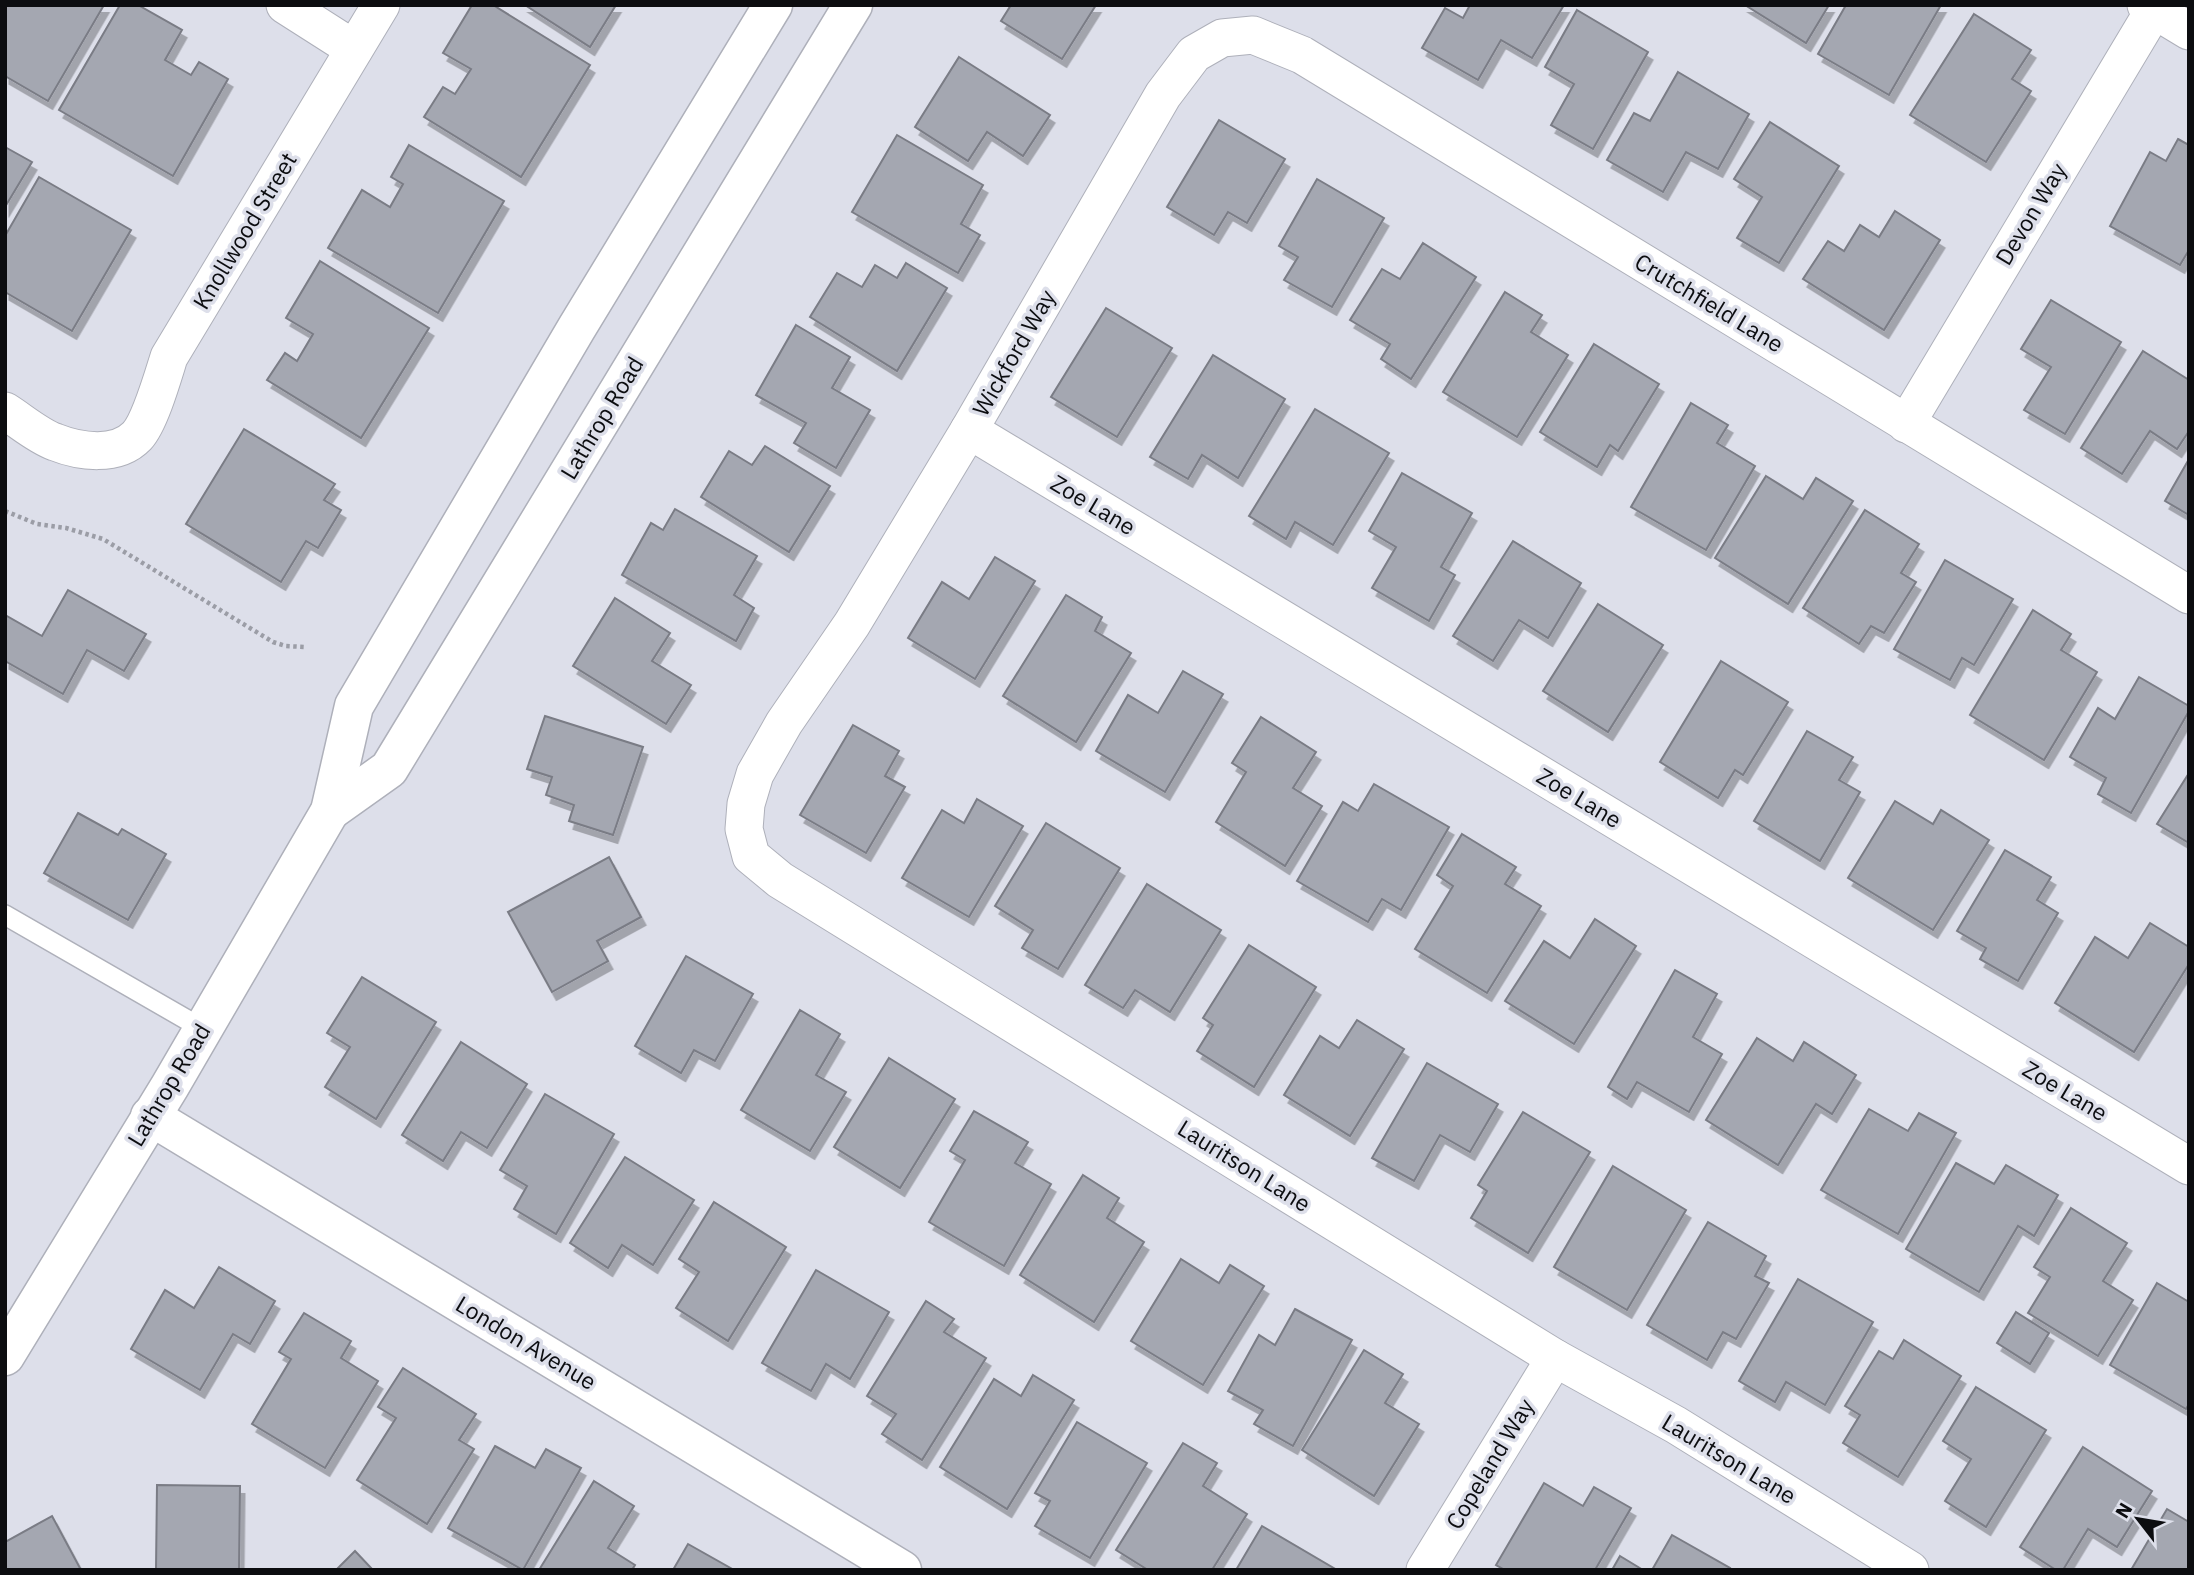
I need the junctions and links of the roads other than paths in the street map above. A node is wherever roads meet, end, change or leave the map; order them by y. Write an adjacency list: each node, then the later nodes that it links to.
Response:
1 (285, 5): 8 (street)
2 (381, 5): 8 (street, Knollwood Street)
3 (773, 5): 14 (main road, Lathrop Road)
4 (853, 5): 14 (main road, Lathrop Road)
5 (2152, 7): 6 (street); 10 (street, Devon Way)
6 (2189, 31)
7 (1222, 38): 10 (street, Crutchfield Lane); 11 (street, Wickford Way)
8 (354, 49): 9 (street, Knollwood Street)
9 (5, 411)
10 (1906, 424): 12 (street, Crutchfield Lane)
11 (969, 430): 13 (street, Wickford Way); 18 (street, Zoe Lane)
12 (2189, 594)
13 (814, 678): 20 (street, Lauritson Lane)
14 (330, 811): 16 (main road, Lathrop Road)
15 (5, 915): 16 (lane)
16 (203, 1029): 17 (main road, Lathrop Road)
17 (150, 1116): 19 (main road, Lathrop Road); 21 (main road, London Avenue)
18 (2189, 1166)
19 (5, 1356)
20 (1555, 1358): 22 (street, Copeland Way); 23 (street, Lauritson Lane)
21 (884, 1565)
22 (1425, 1570)
23 (1910, 1570)

